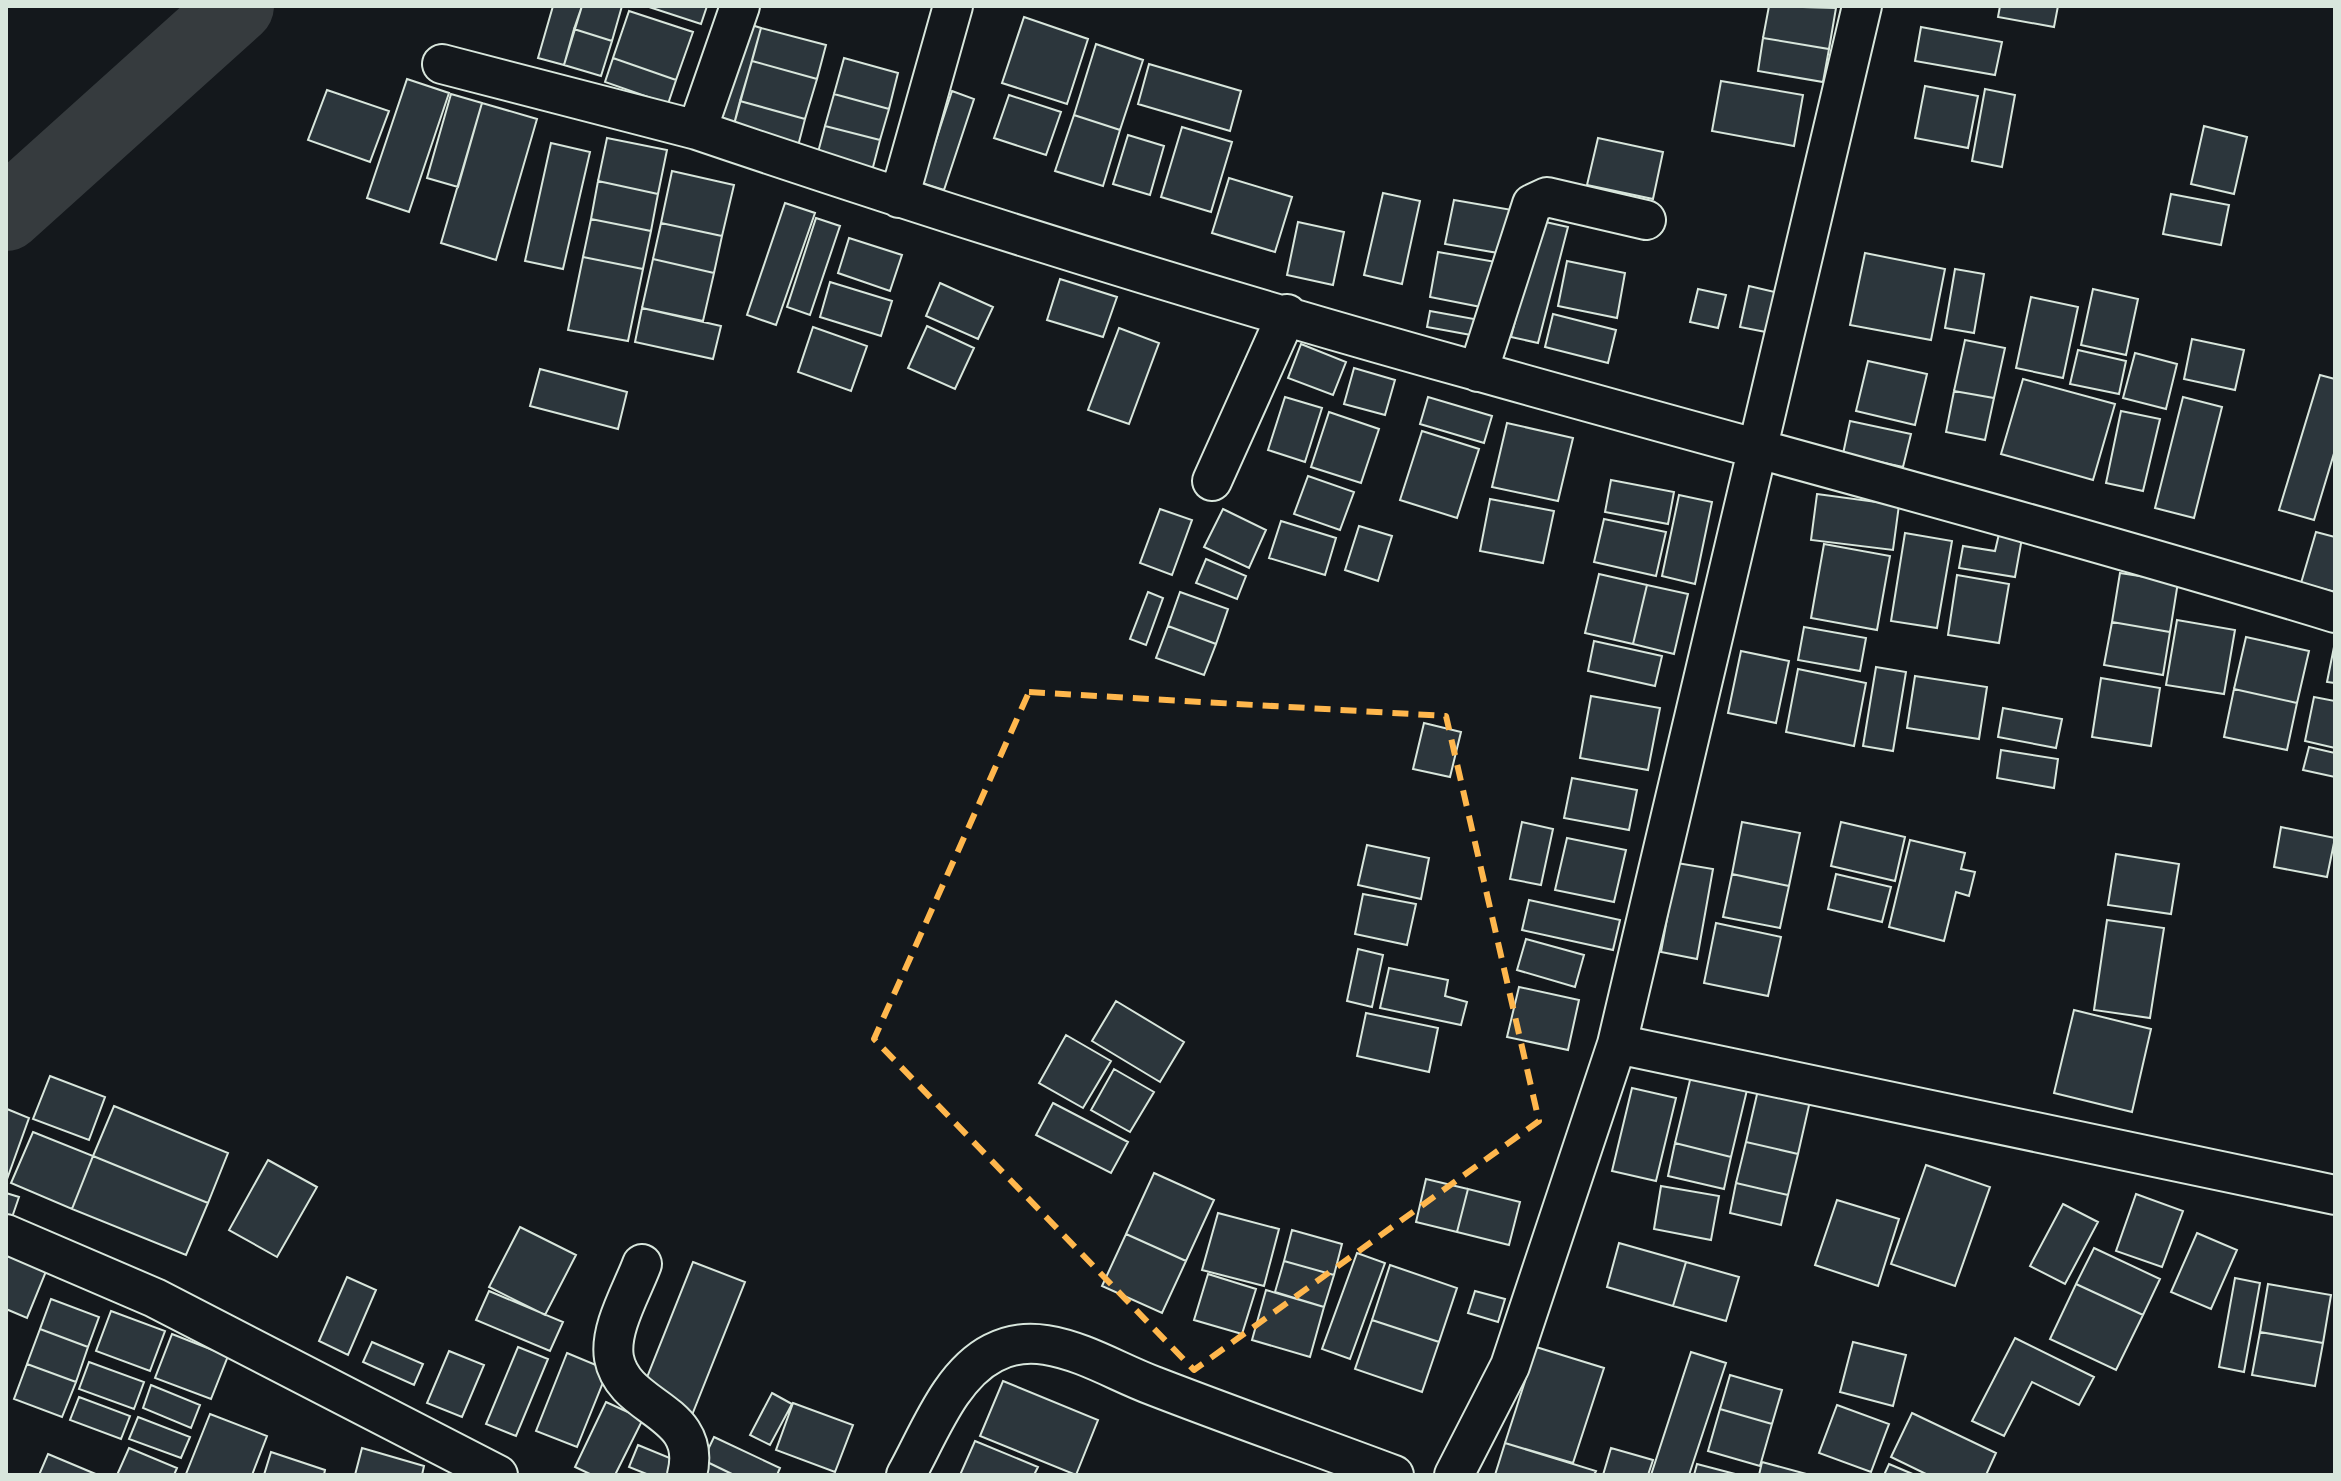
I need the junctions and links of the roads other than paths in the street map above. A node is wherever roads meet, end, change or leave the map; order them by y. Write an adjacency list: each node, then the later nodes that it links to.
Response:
1 (740, 6): 5 (street)
2 (953, 6): 6 (street)
3 (1862, 6): 10 (street)
4 (442, 64): 5 (street)
5 (697, 130): 6 (street)
6 (899, 198): 8 (street)
7 (1646, 220): 9 (street)
8 (1287, 314): 9 (street); 11 (street)
9 (1478, 372): 10 (street)
10 (1760, 450): 12 (street); 13 (street)
11 (1212, 481)
12 (2335, 613)
13 (1617, 1044): 14 (street); 21 (street)
14 (2335, 1195)
15 (6, 1234): 17 (street)
16 (642, 1264): 18 (street)
17 (498, 1475)
18 (687, 1475)
19 (906, 1475): 20 (street)
20 (1394, 1475)
21 (1454, 1475)

